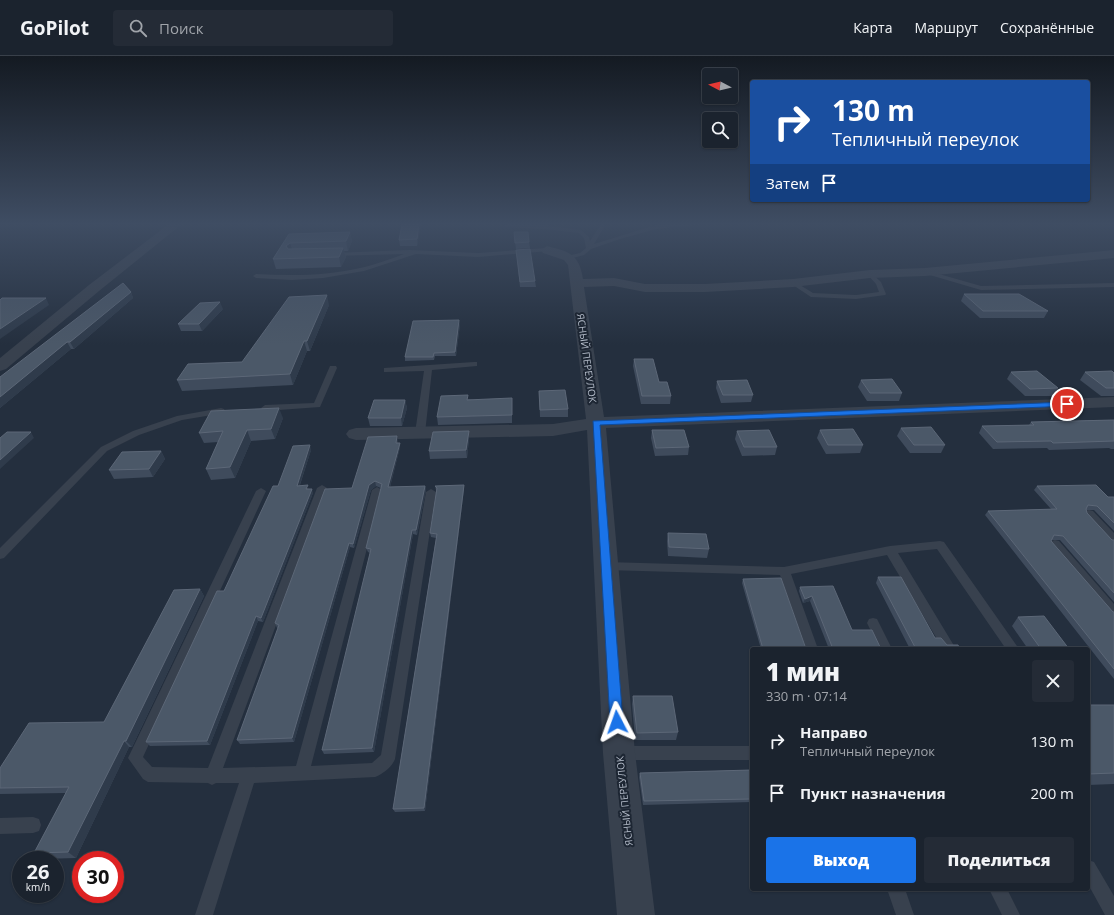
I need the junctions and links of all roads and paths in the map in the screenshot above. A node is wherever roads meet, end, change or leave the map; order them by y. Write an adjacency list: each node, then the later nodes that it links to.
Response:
1 (125, 264): 12 (street)
2 (380, 264): 7 (lane)
3 (574, 264): 8 (street, ЯСНЫЙ ПЕРЕУЛОК)
4 (1011, 264): 5 (street)
5 (925, 272): 6 (street); 10 (lane)
6 (870, 274): 9 (street); 9 (lane)
7 (256, 276)
8 (577, 283): 9 (street); 19 (street, ЯСНЫЙ ПЕРЕУЛОК)
9 (793, 283)
10 (1114, 285)
11 (474, 364): 14 (lane)
12 (0, 366)
13 (333, 368): 17 (lane)
14 (428, 368): 15 (lane); 20 (lane)
15 (387, 370)
16 (1114, 402): 19 (street)
17 (255, 409)
18 (232, 410): 30 (lane)
19 (596, 423): 20 (street); 31 (street, ЯСНЫЙ ПЕРЕУЛОК)
20 (420, 433): 21 (street)
21 (356, 434)
22 (322, 488): 43 (lane)
23 (377, 490): 41 (lane)
24 (261, 491): 43 (lane)
25 (431, 492): 41 (lane)
26 (1089, 514): 27 (lane)
27 (1114, 540)
28 (1055, 544): 33 (lane)
29 (890, 550): 32 (lane); 37 (lane); 38 (lane)
30 (0, 555)
31 (606, 566): 32 (lane); 39 (street, ЯСНЫЙ ПЕРЕУЛОК)
32 (784, 571): 35 (lane)
33 (1114, 612)
34 (873, 623): 36 (lane)
35 (811, 647)
36 (885, 647)
37 (949, 647)
38 (1012, 647)
39 (619, 753): 40 (lane); 51 (street, ЯСНЫЙ ПЕРЕУЛОК)
40 (750, 753)
41 (300, 774): 42 (lane)
42 (249, 776): 43 (lane); 50 (lane)
43 (212, 777)
44 (32, 825): 45 (lane)
45 (0, 826)
46 (1090, 872): 49 (lane)
47 (897, 891): 52 (lane)
48 (999, 891): 53 (lane)
49 (1114, 914)
50 (204, 915)
51 (636, 915)
52 (905, 915)
53 (1011, 915)

